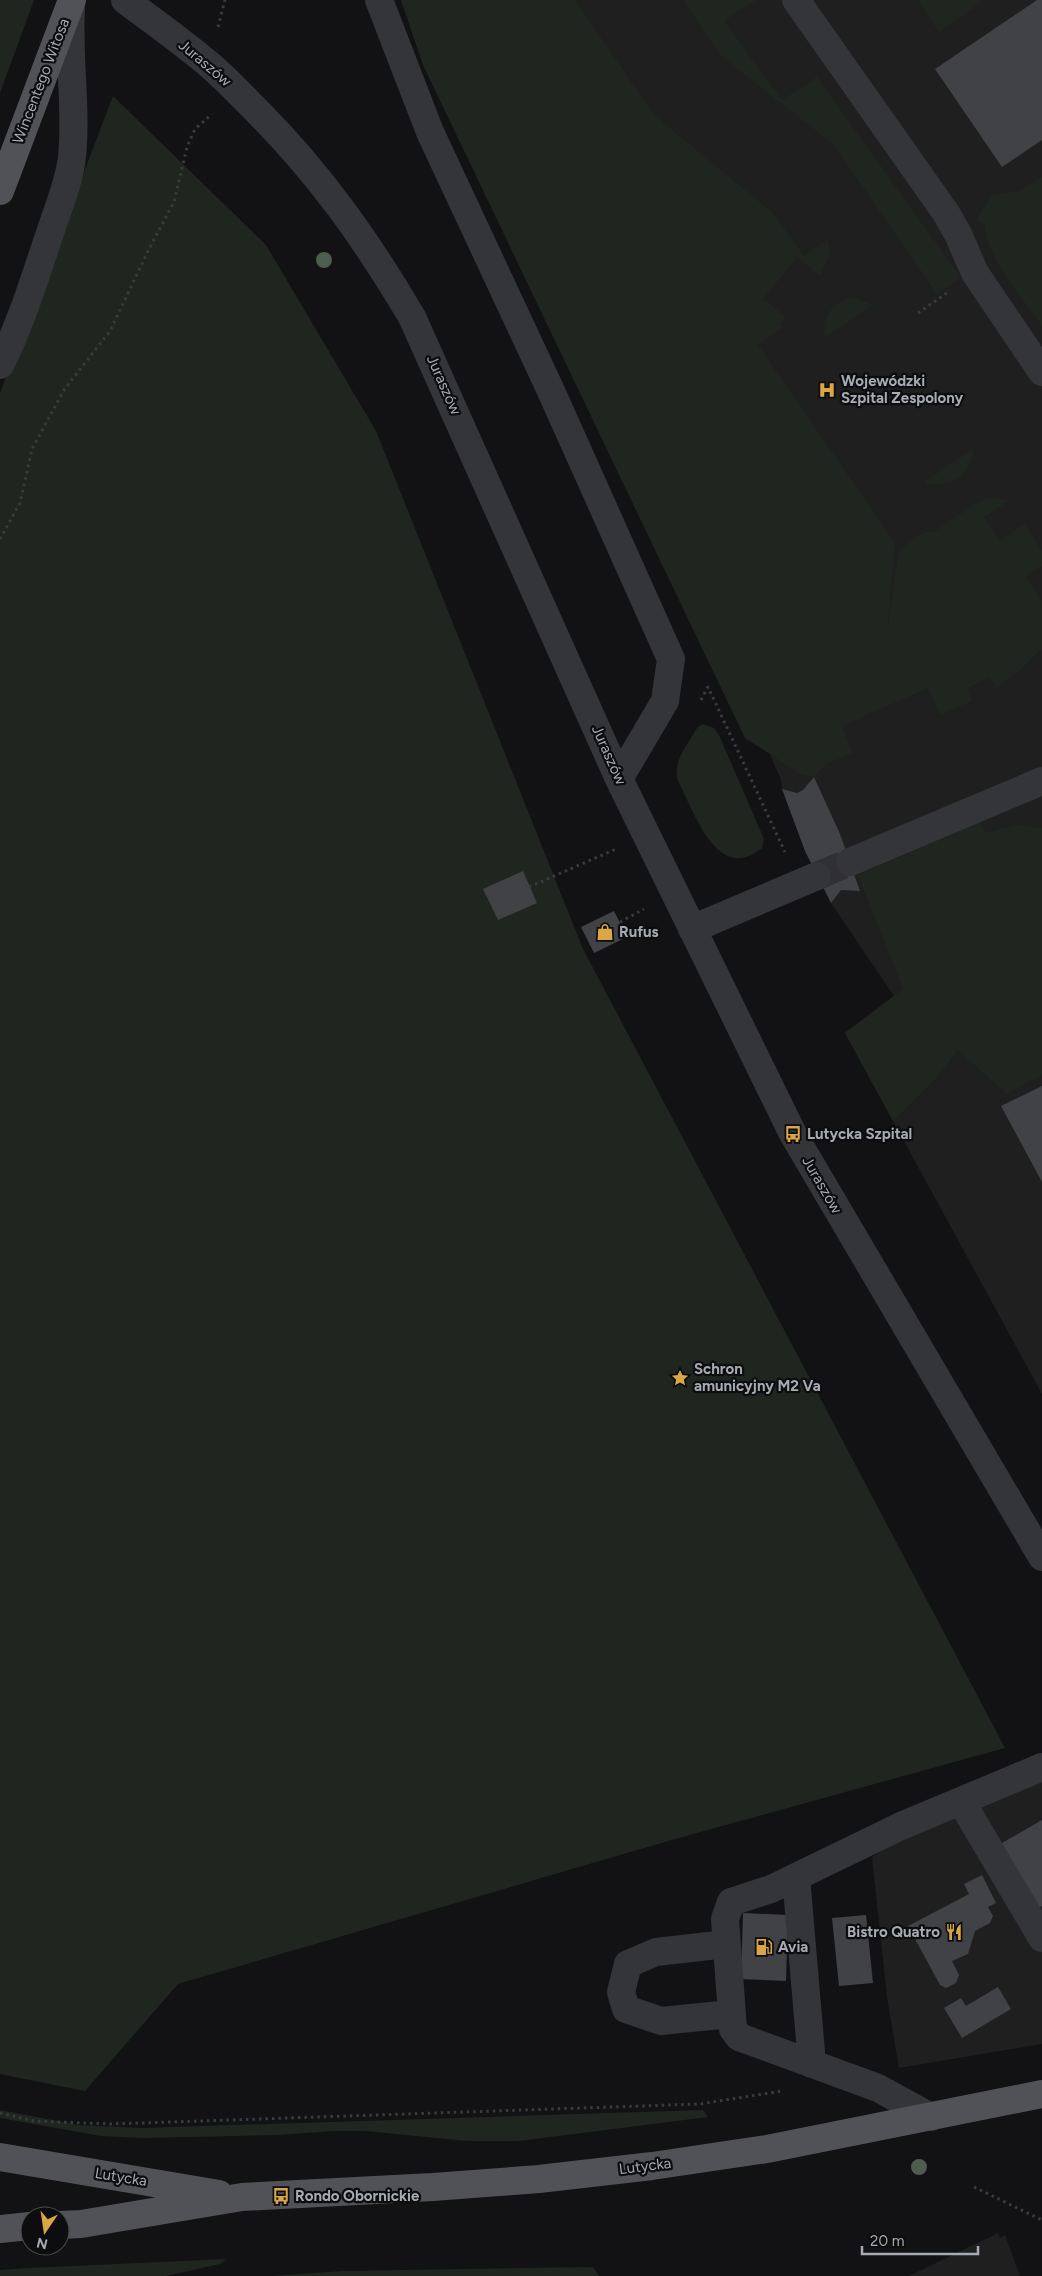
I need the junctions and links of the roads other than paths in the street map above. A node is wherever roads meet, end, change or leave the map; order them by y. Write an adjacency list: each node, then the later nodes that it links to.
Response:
1 (72, 0): 5 (main road, Wincentego Witosa); 6 (street)
2 (125, 0): 8 (street, Juraszów)
3 (380, 0): 8 (street)
4 (796, 0): 7 (street)
5 (0, 191)
6 (0, 364)
7 (1042, 372)
8 (619, 779): 12 (street, Juraszów)
9 (1042, 781): 10 (street)
10 (850, 862)
11 (817, 876): 12 (street)
12 (692, 929): 13 (street, Juraszów)
13 (1042, 1557)
14 (1042, 1767): 15 (street)
15 (961, 1801): 16 (street); 17 (street)
16 (796, 1877): 18 (street); 20 (street)
17 (1042, 1938)
18 (726, 1944): 19 (street); 19 (street)
19 (732, 2014): 20 (street)
20 (812, 2064): 22 (street)
21 (1042, 2094): 22 (main road, Lutycka)
22 (932, 2117): 24 (main road, Lutycka)
23 (0, 2157): 24 (main road, Lutycka)
24 (242, 2198): 25 (main road, Lutycka)
25 (70, 2225)
26 (20, 2227): 27 (main road)
27 (0, 2229)

